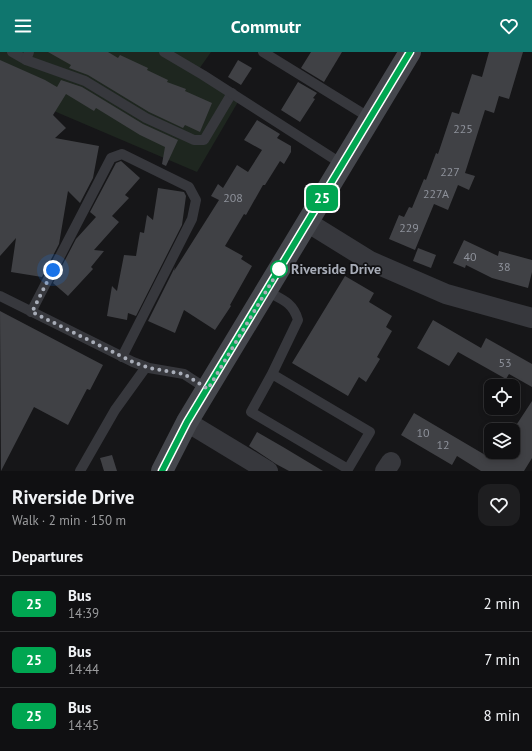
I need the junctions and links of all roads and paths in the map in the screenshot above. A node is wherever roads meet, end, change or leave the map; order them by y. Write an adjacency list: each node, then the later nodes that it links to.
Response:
1 (12, 52): 5 (lane)
2 (164, 52): 6 (lane)
3 (263, 52): 7 (lane)
4 (410, 52): 7 (street)
5 (28, 56): 6 (lane)
6 (232, 93): 8 (lane)
7 (370, 118): 8 (street)
8 (342, 164): 9 (street)
9 (307, 222): 10 (street); 13 (street)
10 (266, 290): 16 (lane); 17 (street)
11 (0, 296): 12 (lane)
12 (32, 312): 14 (lane); 14 (lane)
13 (532, 318)
14 (122, 357): 15 (lane)
15 (146, 367): 17 (lane); 19 (lane)
16 (272, 374): 16 (lane)
17 (208, 389): 18 (street)
18 (187, 422): 20 (street); 21 (street)
19 (80, 471)
20 (162, 471)
21 (268, 471)

